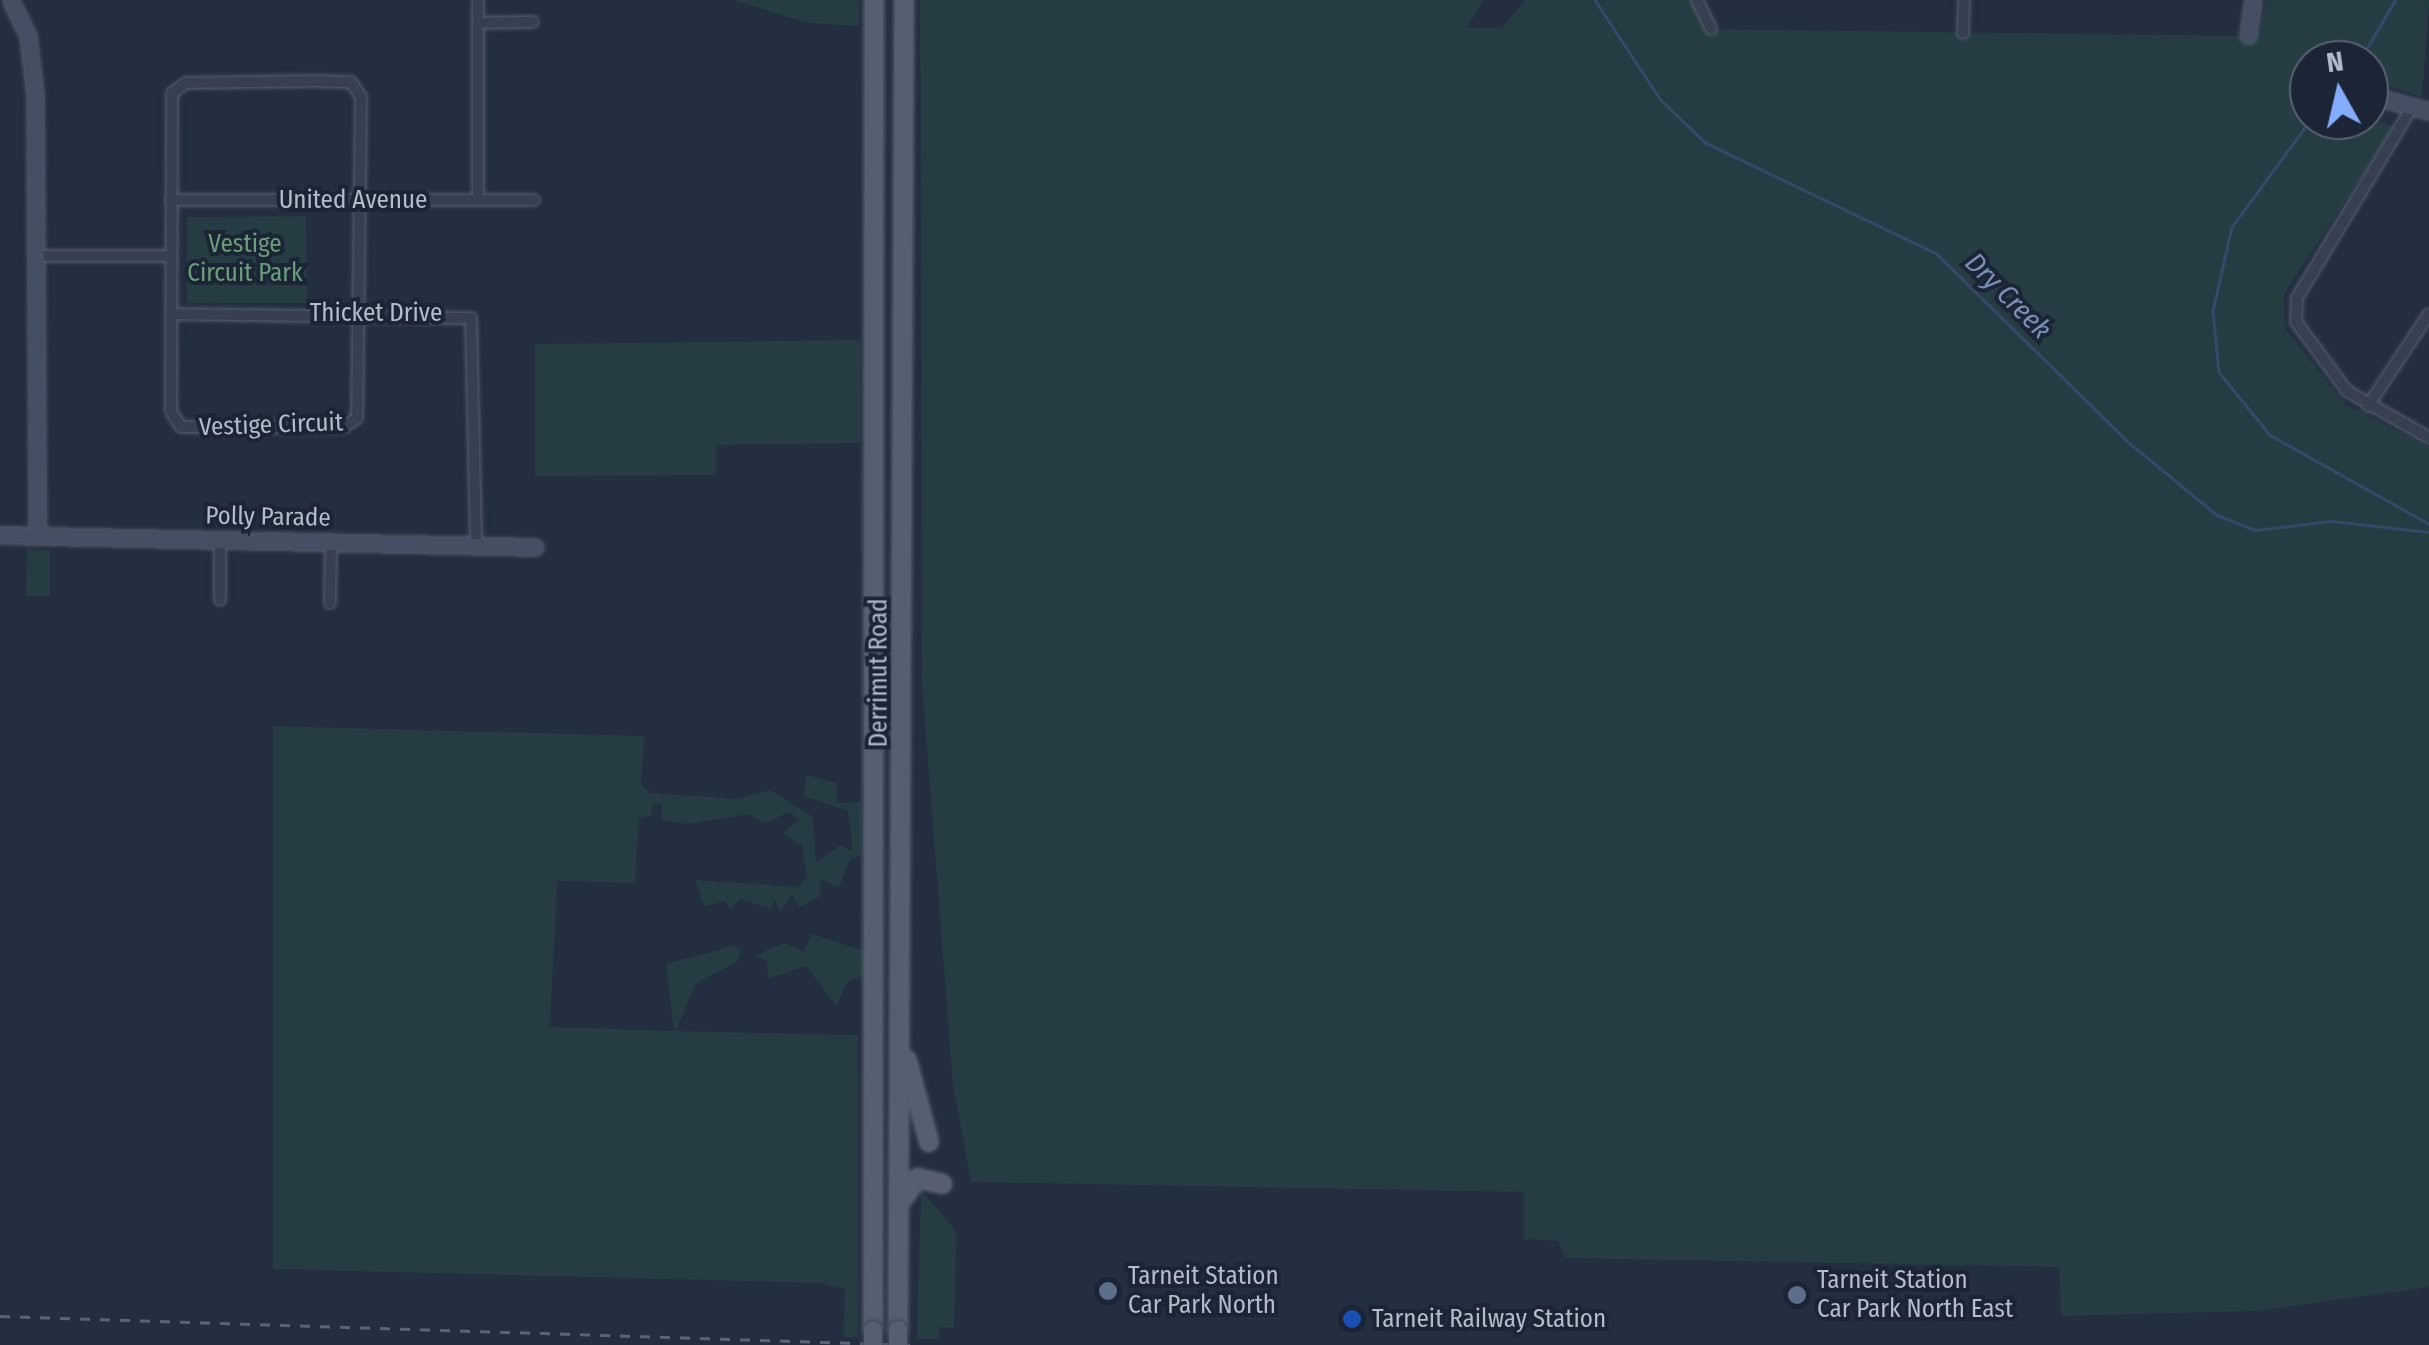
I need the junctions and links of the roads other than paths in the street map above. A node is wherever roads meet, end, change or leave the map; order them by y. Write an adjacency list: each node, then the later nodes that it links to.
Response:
1 (29, 0): 8 (street); 14 (street)
2 (478, 0): 10 (street)
3 (874, 0): 38 (main road, Derrimut Road)
4 (904, 0): 37 (main road, Derrimut Road)
5 (1697, 0): 11 (street)
6 (1964, 0): 12 (street)
7 (2253, 0): 13 (street)
8 (10, 1): 14 (street)
9 (533, 22): 10 (street)
10 (479, 23): 20 (street)
11 (1711, 29)
12 (1963, 33)
13 (2248, 35)
14 (28, 36): 22 (street)
15 (2389, 102): 16 (street)
16 (2411, 109): 17 (street); 27 (street)
17 (2429, 110)
18 (171, 200): 19 (street, United Avenue); 19 (street, Vestige Circuit); 23 (street, Vestige Circuit)
19 (361, 200): 20 (street, United Avenue); 25 (street)
20 (478, 200): 21 (street, United Avenue)
21 (534, 200)
22 (37, 256): 23 (street); 30 (street)
23 (171, 256): 24 (street, Vestige Circuit)
24 (171, 314): 25 (street, Thicket Drive); 25 (street, Vestige Circuit)
25 (358, 314): 33 (street, Thicket Drive)
26 (2429, 314): 27 (street)
27 (2368, 406): 28 (street)
28 (2429, 438)
29 (0, 536): 30 (street, Polly Parade)
30 (37, 536): 31 (street, Polly Parade)
31 (220, 540): 32 (street, Polly Parade); 35 (street)
32 (331, 543): 33 (street, Polly Parade); 36 (street)
33 (476, 546): 34 (street, Polly Parade)
34 (535, 547)
35 (220, 600)
36 (330, 603)
37 (902, 1045): 39 (main road, Derrimut Road); 40 (main road)
38 (872, 1133): 39 (main road); 44 (main road, Derrimut Road)
39 (901, 1136): 42 (main road, Derrimut Road)
40 (929, 1142)
41 (942, 1184): 42 (main road)
42 (901, 1207): 43 (main road, Derrimut Road)
43 (898, 1337)
44 (873, 1338)

